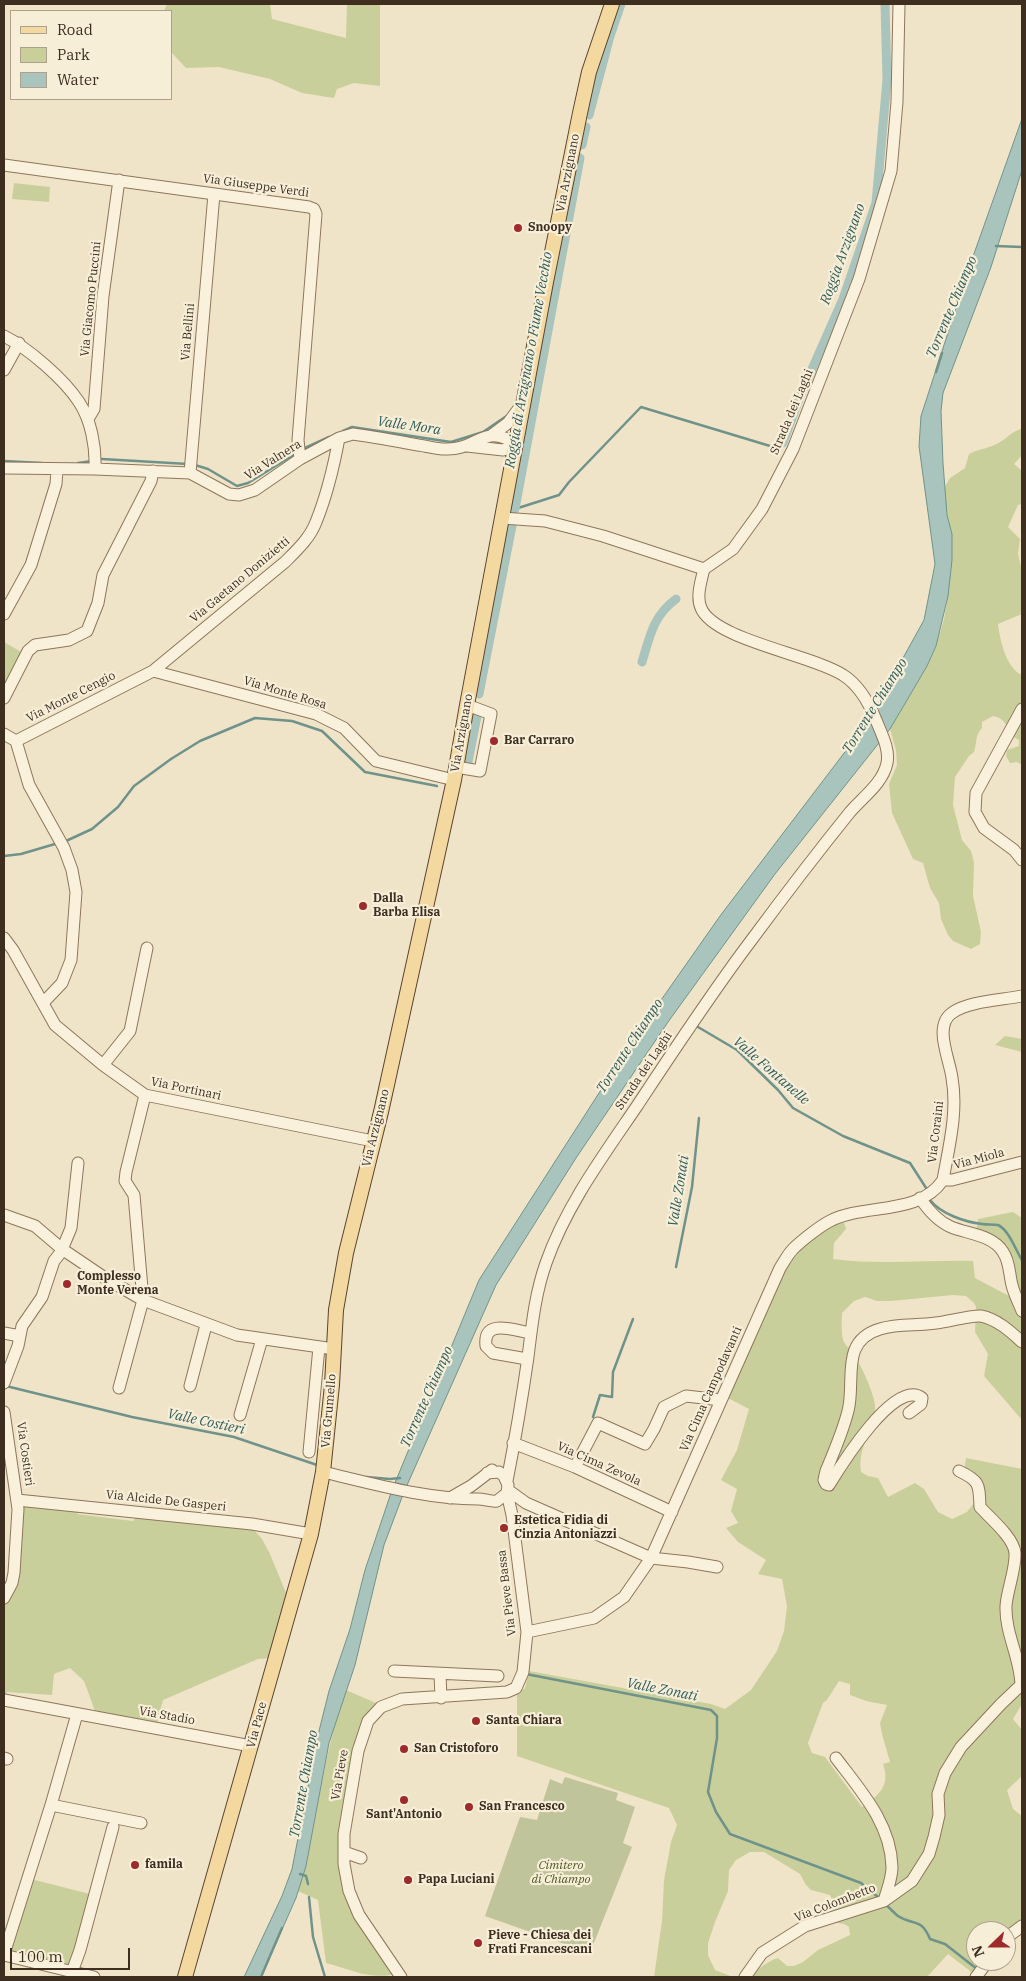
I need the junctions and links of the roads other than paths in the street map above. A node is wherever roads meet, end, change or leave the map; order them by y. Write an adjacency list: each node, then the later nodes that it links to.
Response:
1 (612, 4): 9 (main road, Via Arzignano)
2 (899, 4): 24 (street, Strada dei Laghi)
3 (4, 164): 4 (street, Via Giuseppe Verdi)
4 (119, 180): 5 (street, Via Giuseppe Verdi); 10 (street, Via Giacomo Puccini)
5 (214, 194): 16 (street, Via Giuseppe Verdi); 21 (street, Via Bellini)
6 (4, 336): 7 (street)
7 (19, 343): 8 (street); 10 (street)
8 (4, 370)
9 (525, 398): 11 (street, Via Valnera); 13 (main road, Via Arzignano)
10 (88, 419): 18 (street)
11 (492, 435): 13 (street); 14 (street, Via Valnera)
12 (339, 438): 14 (street, Via Valnera); 16 (street, Via Valnera); 26 (street, Via Gaetano Donizietti)
13 (516, 445): 15 (street, Via Valnera); 22 (main road, Via Arzignano)
14 (467, 446): 15 (street, Via Valnera)
15 (496, 450): 22 (street)
16 (300, 459): 21 (street, Via Valnera)
17 (4, 468): 19 (street, Via Valnera)
18 (95, 469): 19 (street, Via Valnera); 20 (street, Via Valnera)
19 (57, 470): 25 (street)
20 (153, 471): 21 (street, Via Valnera); 27 (street)
21 (190, 473)
22 (509, 482): 23 (main road, Via Arzignano)
23 (502, 518): 24 (street); 28 (main road, Via Arzignano)
24 (704, 569): 50 (street, Strada dei Laghi)
25 (4, 614)
26 (153, 671): 31 (street, Via Monte Cengio); 32 (street, Via Monte Rosa)
27 (4, 698)
28 (467, 705): 32 (main road, Via Arzignano); 32 (street, Via Monte Rosa)
29 (1022, 709): 33 (street)
30 (4, 734): 31 (street)
31 (16, 741): 37 (street)
32 (455, 773): 40 (main road, Via Arzignano)
33 (1022, 860)
34 (4, 938): 37 (street, Via Portinari)
35 (147, 948): 38 (street)
36 (1022, 996): 43 (street, Via Coraini)
37 (43, 1004): 38 (street, Via Portinari)
38 (102, 1065): 39 (street, Via Portinari)
39 (145, 1095): 40 (street, Via Portinari); 47 (street)
40 (373, 1140): 56 (main road, Via Arzignano)
41 (1022, 1162): 43 (street, Via Miola)
42 (78, 1163): 46 (street)
43 (943, 1180): 44 (street, Via Cima Campodavanti)
44 (920, 1198): 48 (street); 61 (street, Via Cima Campodavanti)
45 (4, 1215): 46 (street)
46 (62, 1249): 47 (street); 52 (street)
47 (143, 1300): 49 (street); 60 (street)
48 (1022, 1311)
49 (206, 1325): 53 (street); 59 (street)
50 (531, 1333): 57 (street, Strada dei Laghi); 57 (street)
51 (4, 1334): 52 (street)
52 (20, 1336): 58 (street)
53 (262, 1338): 55 (street); 64 (street)
54 (1022, 1342): 63 (street)
55 (319, 1347): 56 (street); 66 (street)
56 (334, 1349): 70 (main road, Via Grumello)
57 (527, 1359): 65 (street, Strada dei Laghi)
58 (4, 1382)
59 (190, 1386)
60 (119, 1388)
61 (721, 1400): 68 (street); 79 (street, Via Cima Campodavanti)
62 (4, 1412): 75 (street, Via Costieri)
63 (909, 1413)
64 (240, 1415)
65 (513, 1442): 67 (street, Strada dei Laghi); 68 (street, Via Cima Zevola)
66 (309, 1452)
67 (511, 1457): 71 (street); 72 (street, Strada dei Laghi)
68 (575, 1467): 79 (street, Via Cima Zevola)
69 (959, 1471): 89 (street)
70 (323, 1472): 73 (street); 81 (main road, Via Pace)
71 (485, 1475): 72 (street); 73 (street); 74 (street)
72 (508, 1488): 76 (street); 77 (street); 78 (street, Via Pieve Bassa)
73 (450, 1498): 74 (street)
74 (486, 1499): 76 (street)
75 (17, 1500): 81 (street, Via Alcide De Gasperi); 84 (street, Via Costieri)
76 (497, 1501): 80 (street, Via Pieve Bassa)
77 (526, 1503): 78 (street); 82 (street)
78 (511, 1508): 80 (street, Via Pieve Bassa)
79 (672, 1512): 82 (street, Via Cima Campodavanti)
80 (512, 1524): 85 (street, Via Pieve Bassa)
81 (311, 1534): 94 (main road, Via Pace)
82 (651, 1558): 83 (street); 85 (street, Via Cima Campodavanti)
83 (717, 1567)
84 (4, 1598)
85 (527, 1632): 90 (street, Via Pieve Bassa)
86 (394, 1671): 87 (street)
87 (440, 1674): 88 (street); 91 (street)
88 (498, 1676)
89 (1021, 1685): 101 (street)
90 (516, 1688): 91 (street, Via Pieve)
91 (441, 1698): 99 (street, Via Pieve)
92 (4, 1700): 93 (street, Via Stadio)
93 (77, 1714): 94 (street, Via Stadio); 96 (street)
94 (251, 1746): 105 (main road, Via Pace)
95 (836, 1758): 101 (street, Via Colombetto)
96 (51, 1805): 97 (street); 102 (street)
97 (141, 1823)
98 (114, 1827): 103 (street)
99 (344, 1852): 100 (street); 106 (street, Via Pieve)
100 (361, 1858)
101 (884, 1901): 107 (street, Via Colombetto)
102 (4, 1954): 103 (street)
103 (72, 1972): 104 (street)
104 (94, 1977)
105 (185, 1977)
106 (401, 1977)
107 (745, 1977)

